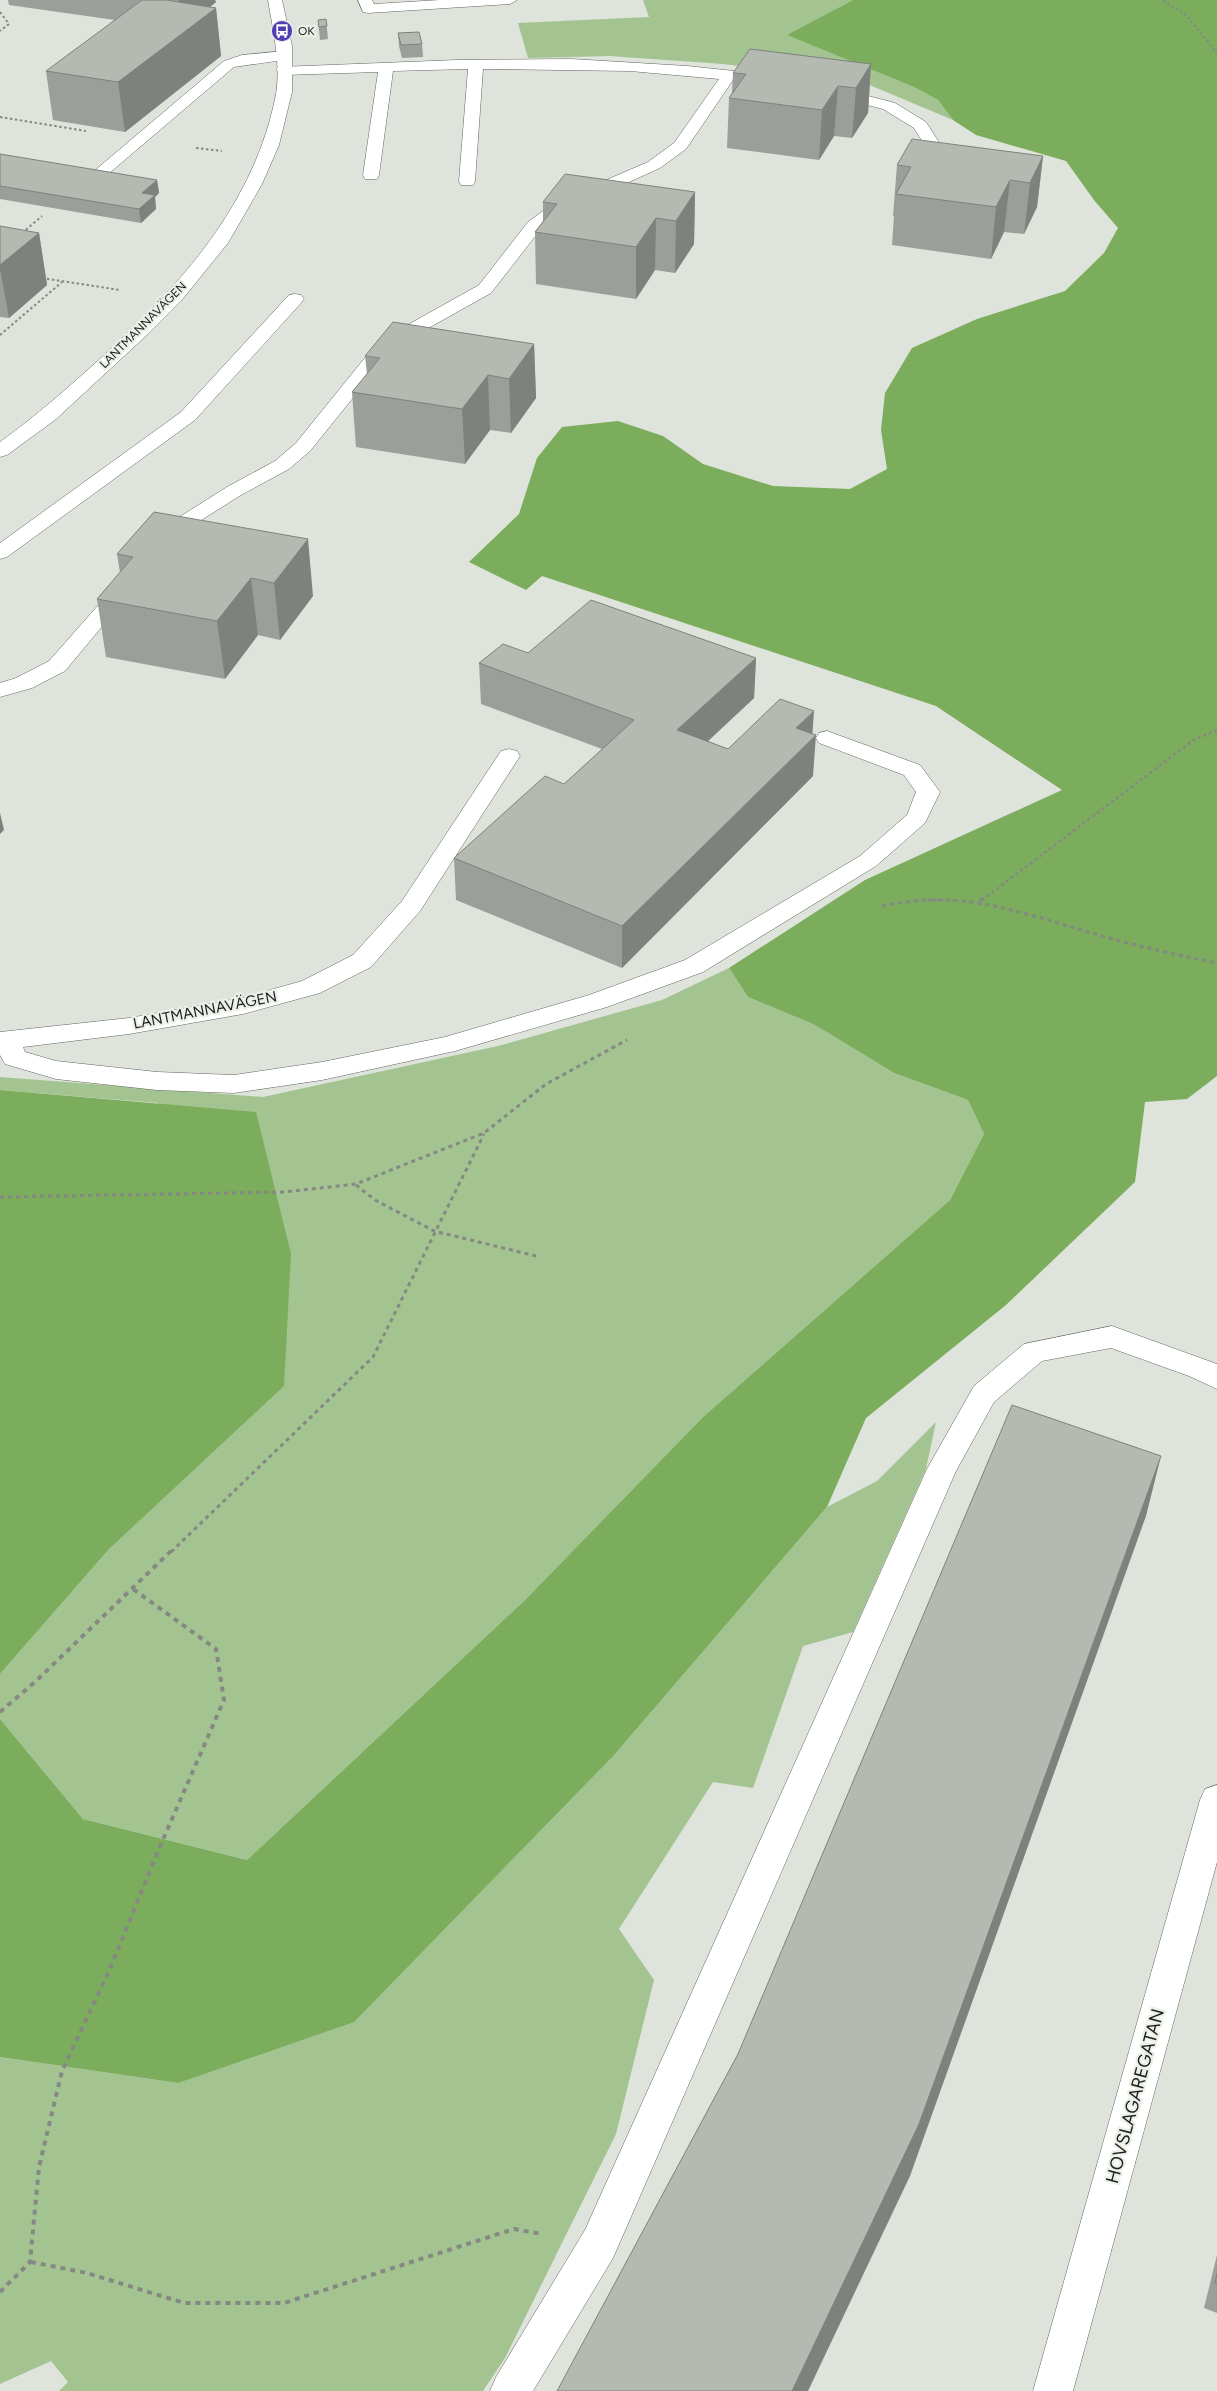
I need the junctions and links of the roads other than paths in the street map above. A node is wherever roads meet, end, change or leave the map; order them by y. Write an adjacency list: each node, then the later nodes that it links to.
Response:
1 (275, 0): 4 (street, LANTMANNAVÄGEN)
2 (365, 0): 3 (street)
3 (510, 0)
4 (285, 63): 6 (street); 10 (street); 15 (street, LANTMANNAVÄGEN)
5 (476, 65): 6 (street); 7 (street); 12 (street)
6 (386, 67): 11 (street)
7 (730, 75): 8 (street); 17 (street)
8 (756, 79)
9 (817, 89): 13 (street)
10 (101, 172)
11 (371, 174)
12 (467, 181)
13 (916, 182)
14 (296, 299): 16 (street)
15 (0, 451)
16 (0, 553)
17 (152, 556)
18 (133, 578): 19 (street)
19 (0, 690)
20 (828, 738): 22 (street)
21 (508, 756): 22 (street, LANTMANNAVÄGEN)
22 (4, 1040)
23 (1217, 1378): 25 (street)
24 (1217, 1800): 26 (street, HOVSLAGAREGATAN)
25 (510, 2391)
26 (1053, 2391)

